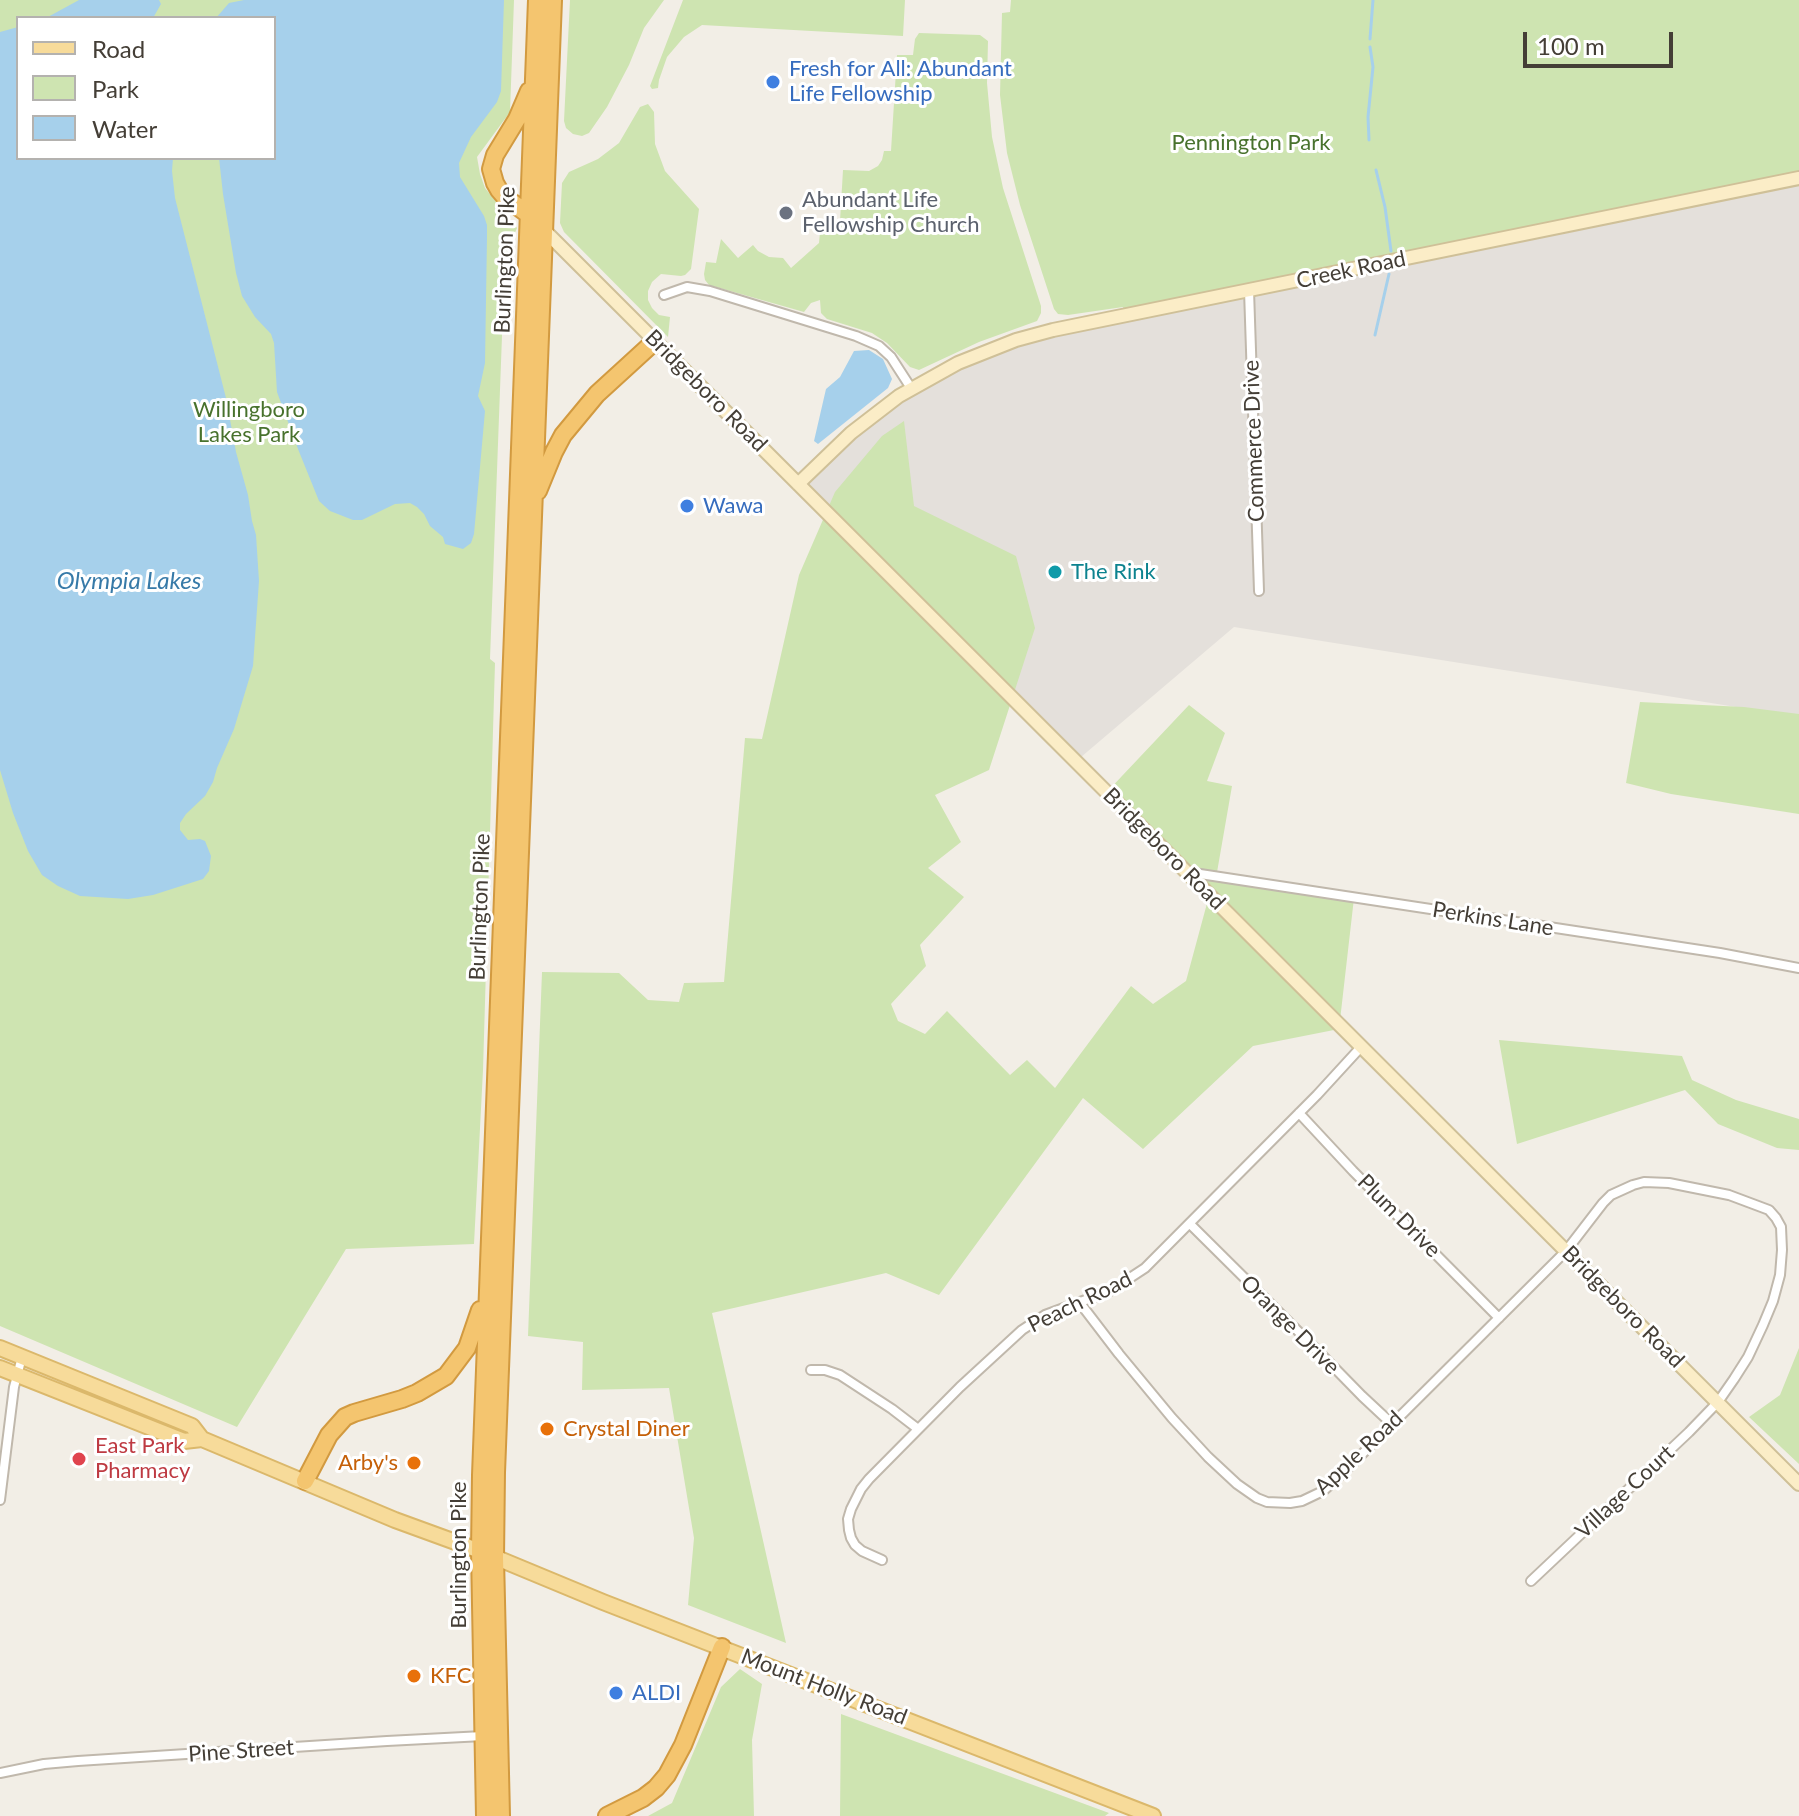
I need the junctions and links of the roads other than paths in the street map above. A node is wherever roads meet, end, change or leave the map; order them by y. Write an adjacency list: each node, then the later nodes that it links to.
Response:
1 (537, 0): 3 (highway, Burlington Pike)
2 (553, 0): 6 (highway, Burlington Pike)
3 (535, 78): 5 (highway, Burlington Pike); 5 (highway)
4 (1799, 178): 7 (street, Creek Road)
5 (529, 215): 6 (street, Bridgeboro Road); 20 (highway, Burlington Pike)
6 (543, 229): 9 (street, Bridgeboro Road); 12 (highway, Burlington Pike)
7 (1249, 290): 10 (street, Creek Road); 13 (street, Commerce Drive)
8 (664, 295): 10 (street)
9 (655, 341): 11 (street, Bridgeboro Road); 12 (highway)
10 (911, 388): 11 (street, Creek Road)
11 (798, 484): 14 (street, Bridgeboro Road)
12 (534, 500): 35 (highway, Burlington Pike)
13 (1259, 591)
14 (1187, 872): 15 (street, Perkins Lane); 16 (street, Bridgeboro Road)
15 (1799, 968)
16 (1361, 1047): 17 (street, Peach Road); 19 (street, Bridgeboro Road)
17 (1299, 1113): 18 (street, Peach Road); 22 (street, Plum Drive)
18 (1190, 1224): 21 (street, Peach Road); 29 (street, Orange Drive)
19 (1566, 1251): 22 (street, Apple Road); 28 (street, Bridgeboro Road); 28 (street, Village Court)
20 (488, 1289): 32 (highway); 35 (highway, Burlington Pike)
21 (1080, 1303): 29 (street, Apple Road); 30 (street, Peach Road)
22 (1499, 1318): 29 (street, Apple Road)
23 (0, 1348): 24 (main road)
24 (22, 1357): 27 (street); 31 (main road)
25 (0, 1368): 27 (main road)
26 (811, 1370): 30 (street)
27 (17, 1375): 31 (main road); 34 (street)
28 (1718, 1402): 33 (street, Bridgeboro Road); 37 (street, Village Court)
29 (1392, 1424)
30 (918, 1429): 36 (street, Peach Road)
31 (202, 1439): 32 (main road, Mount Holly Road)
32 (305, 1481): 35 (main road, Mount Holly Road)
33 (1799, 1484)
34 (0, 1500)
35 (487, 1555): 38 (main road, Mount Holly Road); 39 (highway, Burlington Pike); 42 (highway, Burlington Pike)
36 (882, 1560)
37 (1531, 1581)
38 (722, 1647): 43 (highway); 44 (main road, Mount Holly Road)
39 (483, 1736): 40 (street, Pine Street); 41 (highway, Burlington Pike)
40 (0, 1773)
41 (485, 1816)
42 (501, 1816)
43 (607, 1816)
44 (1153, 1816)

